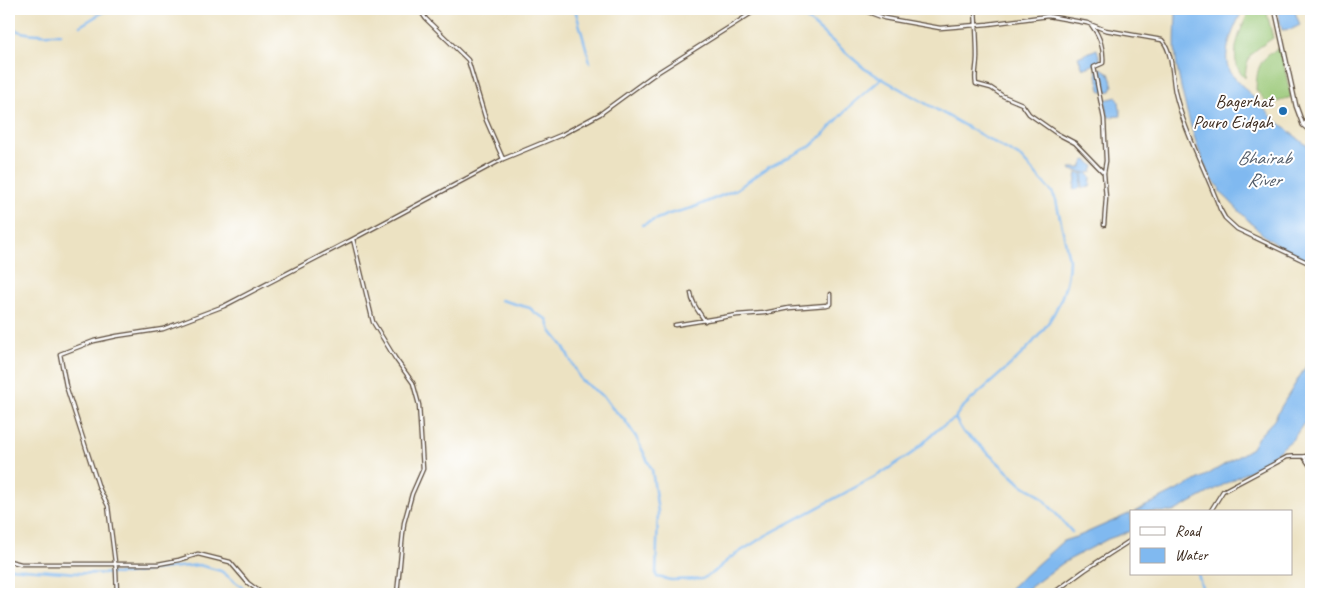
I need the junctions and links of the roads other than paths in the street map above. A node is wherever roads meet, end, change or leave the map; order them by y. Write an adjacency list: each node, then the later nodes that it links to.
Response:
1 (419, 9): 11 (street)
2 (758, 9): 11 (street)
3 (860, 9): 6 (street)
4 (975, 9): 6 (street)
5 (1275, 9): 9 (main road)
6 (976, 25): 7 (street); 12 (street)
7 (1091, 25): 12 (street); 15 (street)
8 (1311, 118): 9 (street)
9 (1303, 125): 10 (main road)
10 (1311, 132)
11 (503, 159): 14 (street)
12 (1104, 172): 13 (street)
13 (1104, 225)
14 (353, 239): 26 (street); 29 (street)
15 (1311, 264)
16 (691, 293): 18 (street)
17 (830, 294): 18 (street)
18 (706, 321): 19 (street)
19 (675, 325)
20 (1311, 454): 21 (street)
21 (1304, 457): 22 (street); 23 (street)
22 (1311, 467)
23 (1211, 510)
24 (1130, 541): 30 (street)
25 (9, 561): 26 (street)
26 (114, 563): 27 (street); 28 (street)
27 (117, 594)
28 (263, 594)
29 (397, 594)
30 (1052, 594)

